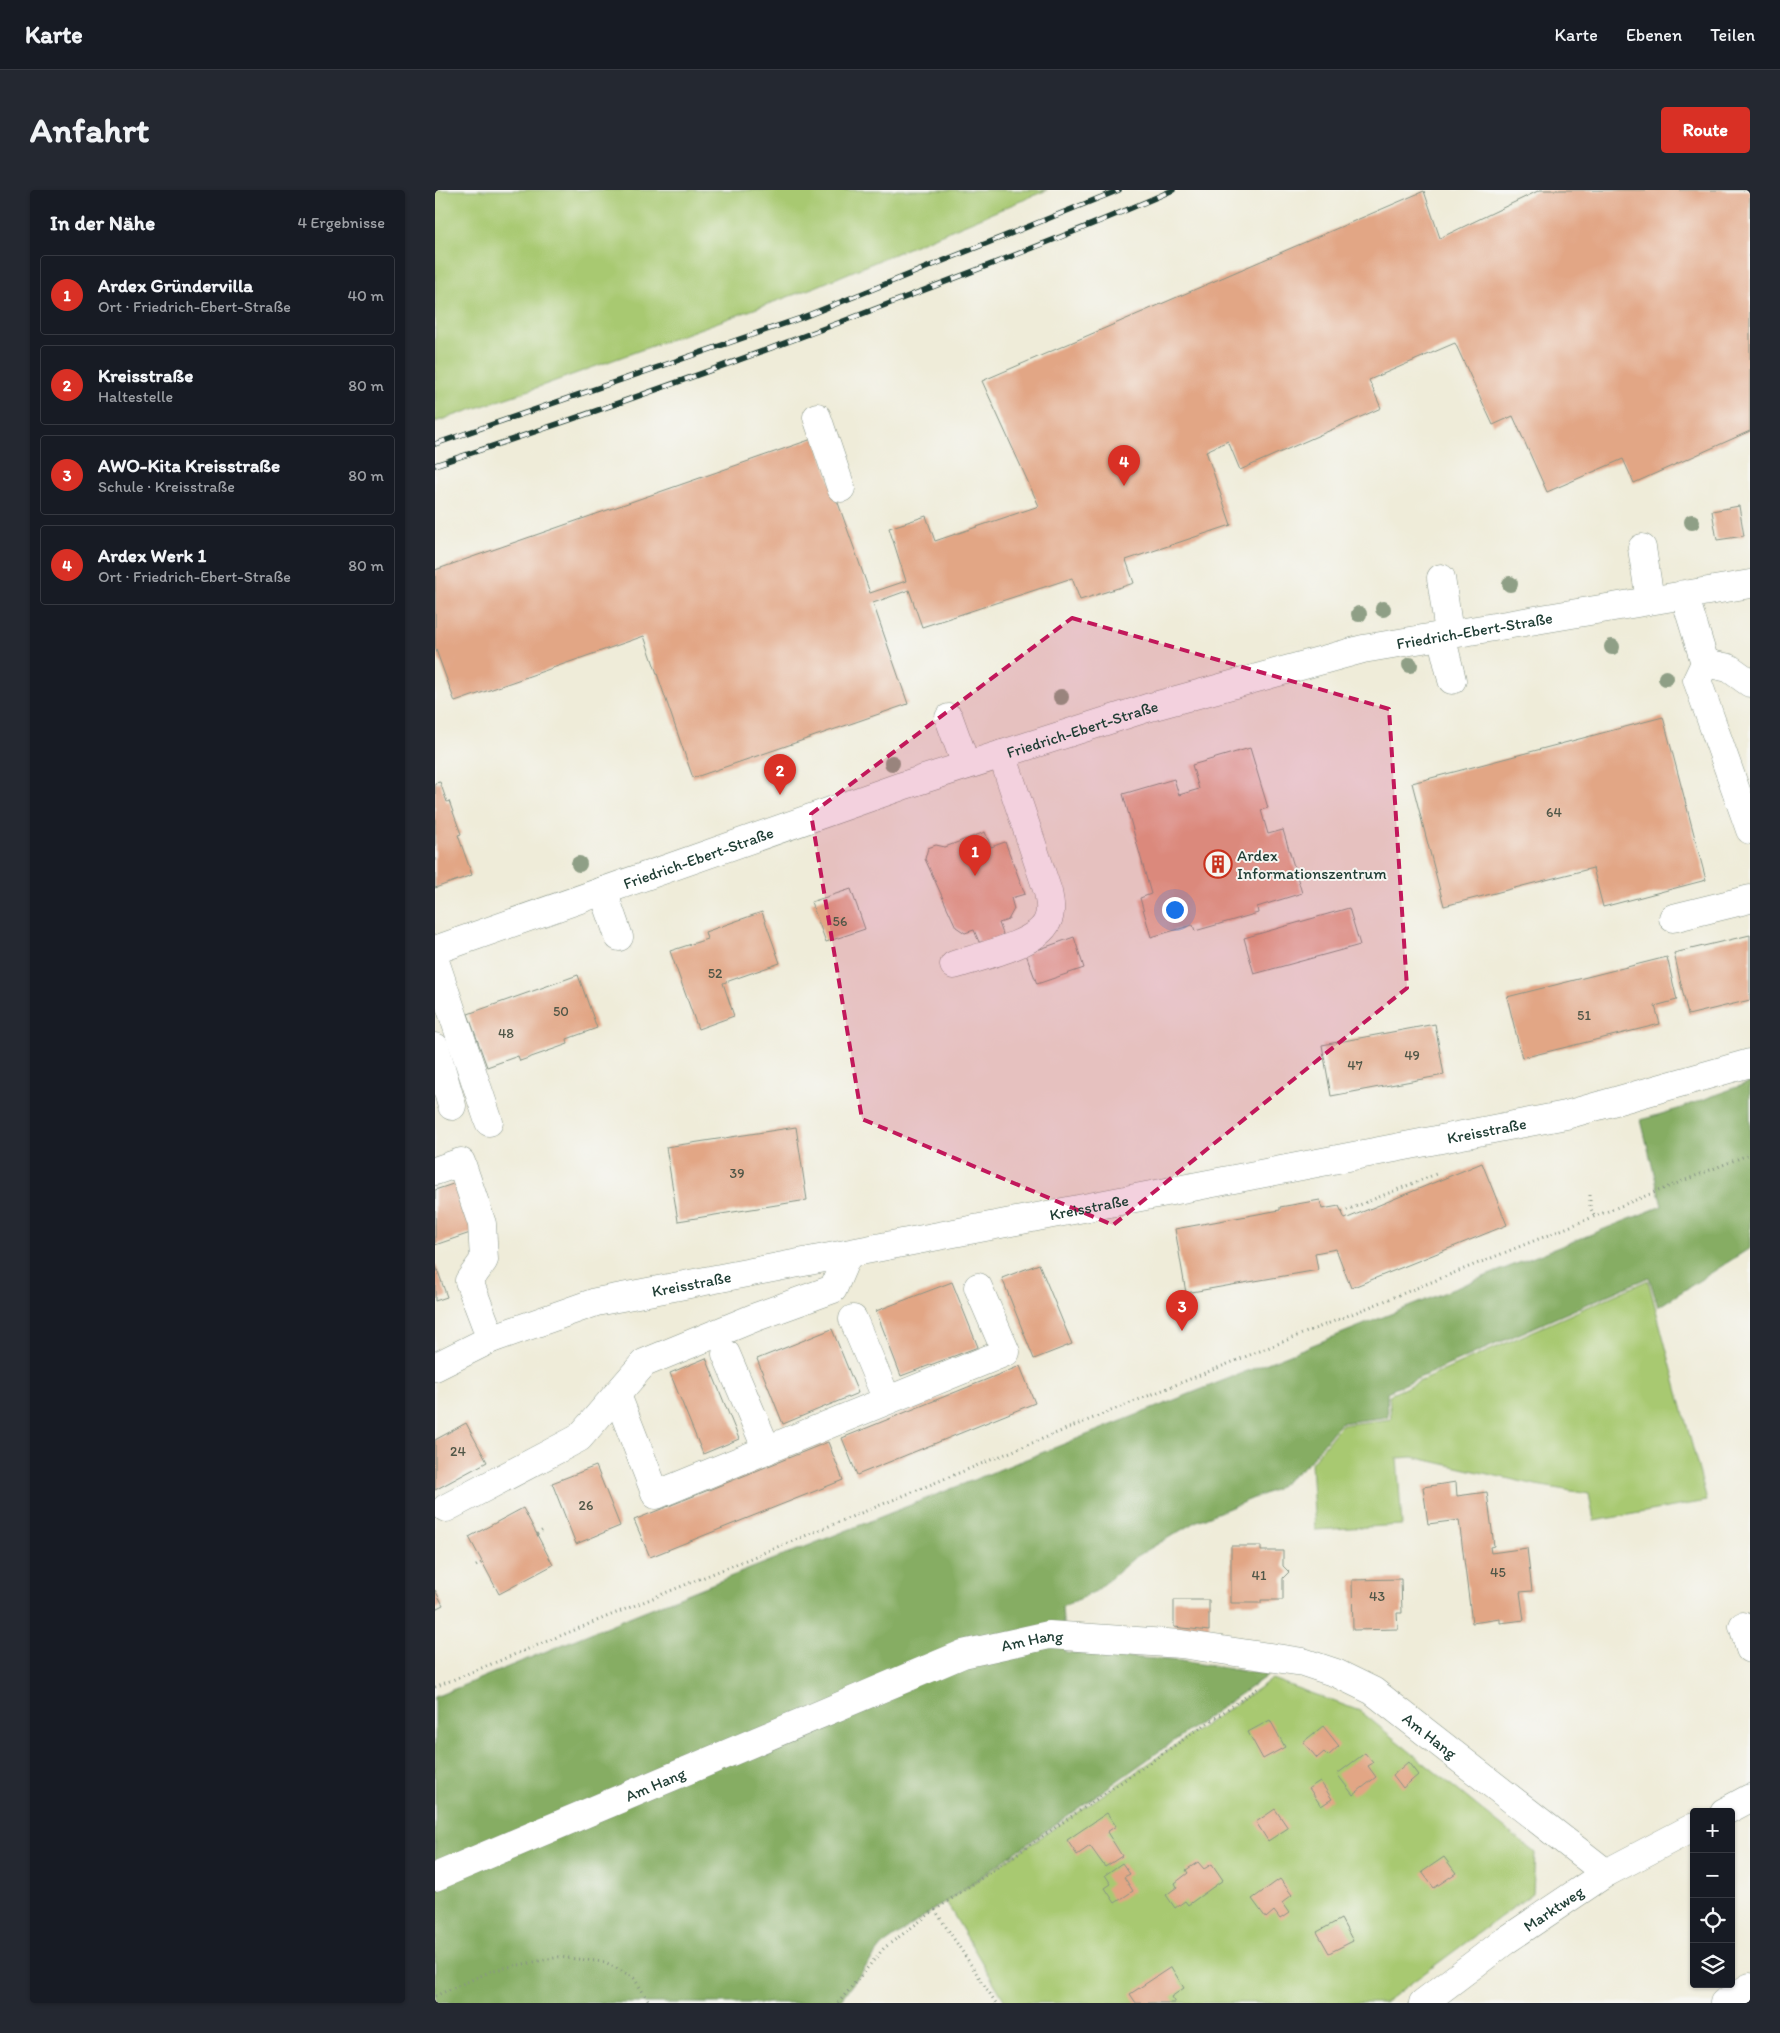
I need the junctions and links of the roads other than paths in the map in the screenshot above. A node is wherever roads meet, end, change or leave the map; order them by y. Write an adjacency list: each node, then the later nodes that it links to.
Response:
1 (817, 417): 2 (street)
2 (841, 488)
3 (1643, 548): 7 (street)
4 (1441, 578): 8 (street)
5 (1750, 584): 6 (street, Friedrich-Ebert-Straße)
6 (1684, 594): 7 (street, Friedrich-Ebert-Straße); 9 (street)
7 (1650, 600): 8 (street, Friedrich-Ebert-Straße)
8 (1445, 634): 10 (street); 13 (street, Friedrich-Ebert-Straße)
9 (1705, 663): 11 (street); 15 (street)
10 (1452, 680)
11 (1750, 682)
12 (949, 718): 14 (street)
13 (1002, 754): 14 (street, Friedrich-Ebert-Straße); 22 (street)
14 (966, 765): 16 (street, Friedrich-Ebert-Straße)
15 (1750, 830)
16 (603, 891): 19 (street); 20 (street, Friedrich-Ebert-Straße)
17 (1750, 899): 18 (street)
18 (1673, 918)
19 (619, 937)
20 (435, 950)
21 (435, 961): 26 (street)
22 (954, 965)
23 (435, 1047): 25 (street)
24 (1750, 1062): 28 (street, Kreisstraße)
25 (452, 1106)
26 (489, 1122)
27 (435, 1171): 31 (street)
28 (848, 1254): 31 (street, Kreisstraße); 34 (street)
29 (978, 1287): 35 (street)
30 (853, 1319): 35 (street)
31 (491, 1339): 33 (street, Kreisstraße)
32 (726, 1354): 36 (street)
33 (435, 1368)
34 (617, 1395): 36 (street); 37 (street)
35 (887, 1400): 36 (street)
36 (767, 1450)
37 (446, 1508)
38 (1690, 1830): 39 (street, Marktweg)
39 (1606, 1873): 40 (street, Am Hang); 42 (street, Marktweg)
40 (435, 1877)
41 (1750, 1987): 43 (street)
42 (1423, 2003)
43 (1724, 2003)

